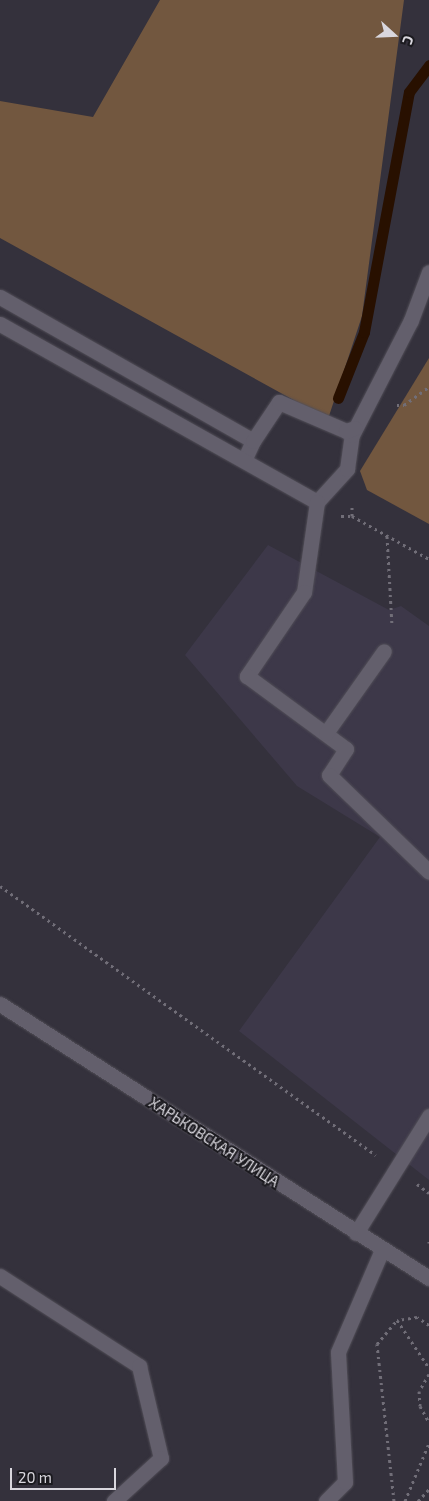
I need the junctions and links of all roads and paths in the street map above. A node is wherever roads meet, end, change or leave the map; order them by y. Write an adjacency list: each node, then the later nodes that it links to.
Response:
1 (429, 272): 6 (street)
2 (0, 297): 7 (street)
3 (0, 324): 8 (street)
4 (429, 387): 5 (path)
5 (404, 405)
6 (355, 428): 7 (street); 9 (street)
7 (253, 441): 8 (street)
8 (244, 460): 9 (street)
9 (317, 502): 12 (street)
10 (387, 535): 11 (path)
11 (384, 651): 12 (street)
12 (326, 733): 13 (street)
13 (429, 872)
14 (0, 886): 17 (path)
15 (0, 1004): 19 (street, ХАРЬКОВСКАЯ УЛИЦА)
16 (429, 1116): 17 (street)
17 (397, 1170): 18 (path); 19 (street)
18 (429, 1193)
19 (356, 1233): 20 (street, ХАРЬКОВСКАЯ УЛИЦА)
20 (382, 1250): 22 (street, ХАРЬКОВСКАЯ УЛИЦА); 31 (street)
21 (0, 1276): 30 (street)
22 (429, 1278)
23 (397, 1320): 24 (path); 25 (path); 32 (path)
24 (429, 1325)
25 (429, 1368)
26 (429, 1374): 27 (path)
27 (429, 1422)
28 (429, 1443): 33 (path)
29 (429, 1489): 34 (path)
30 (114, 1501)
31 (326, 1501)
32 (394, 1501)
33 (405, 1501)
34 (418, 1501)

